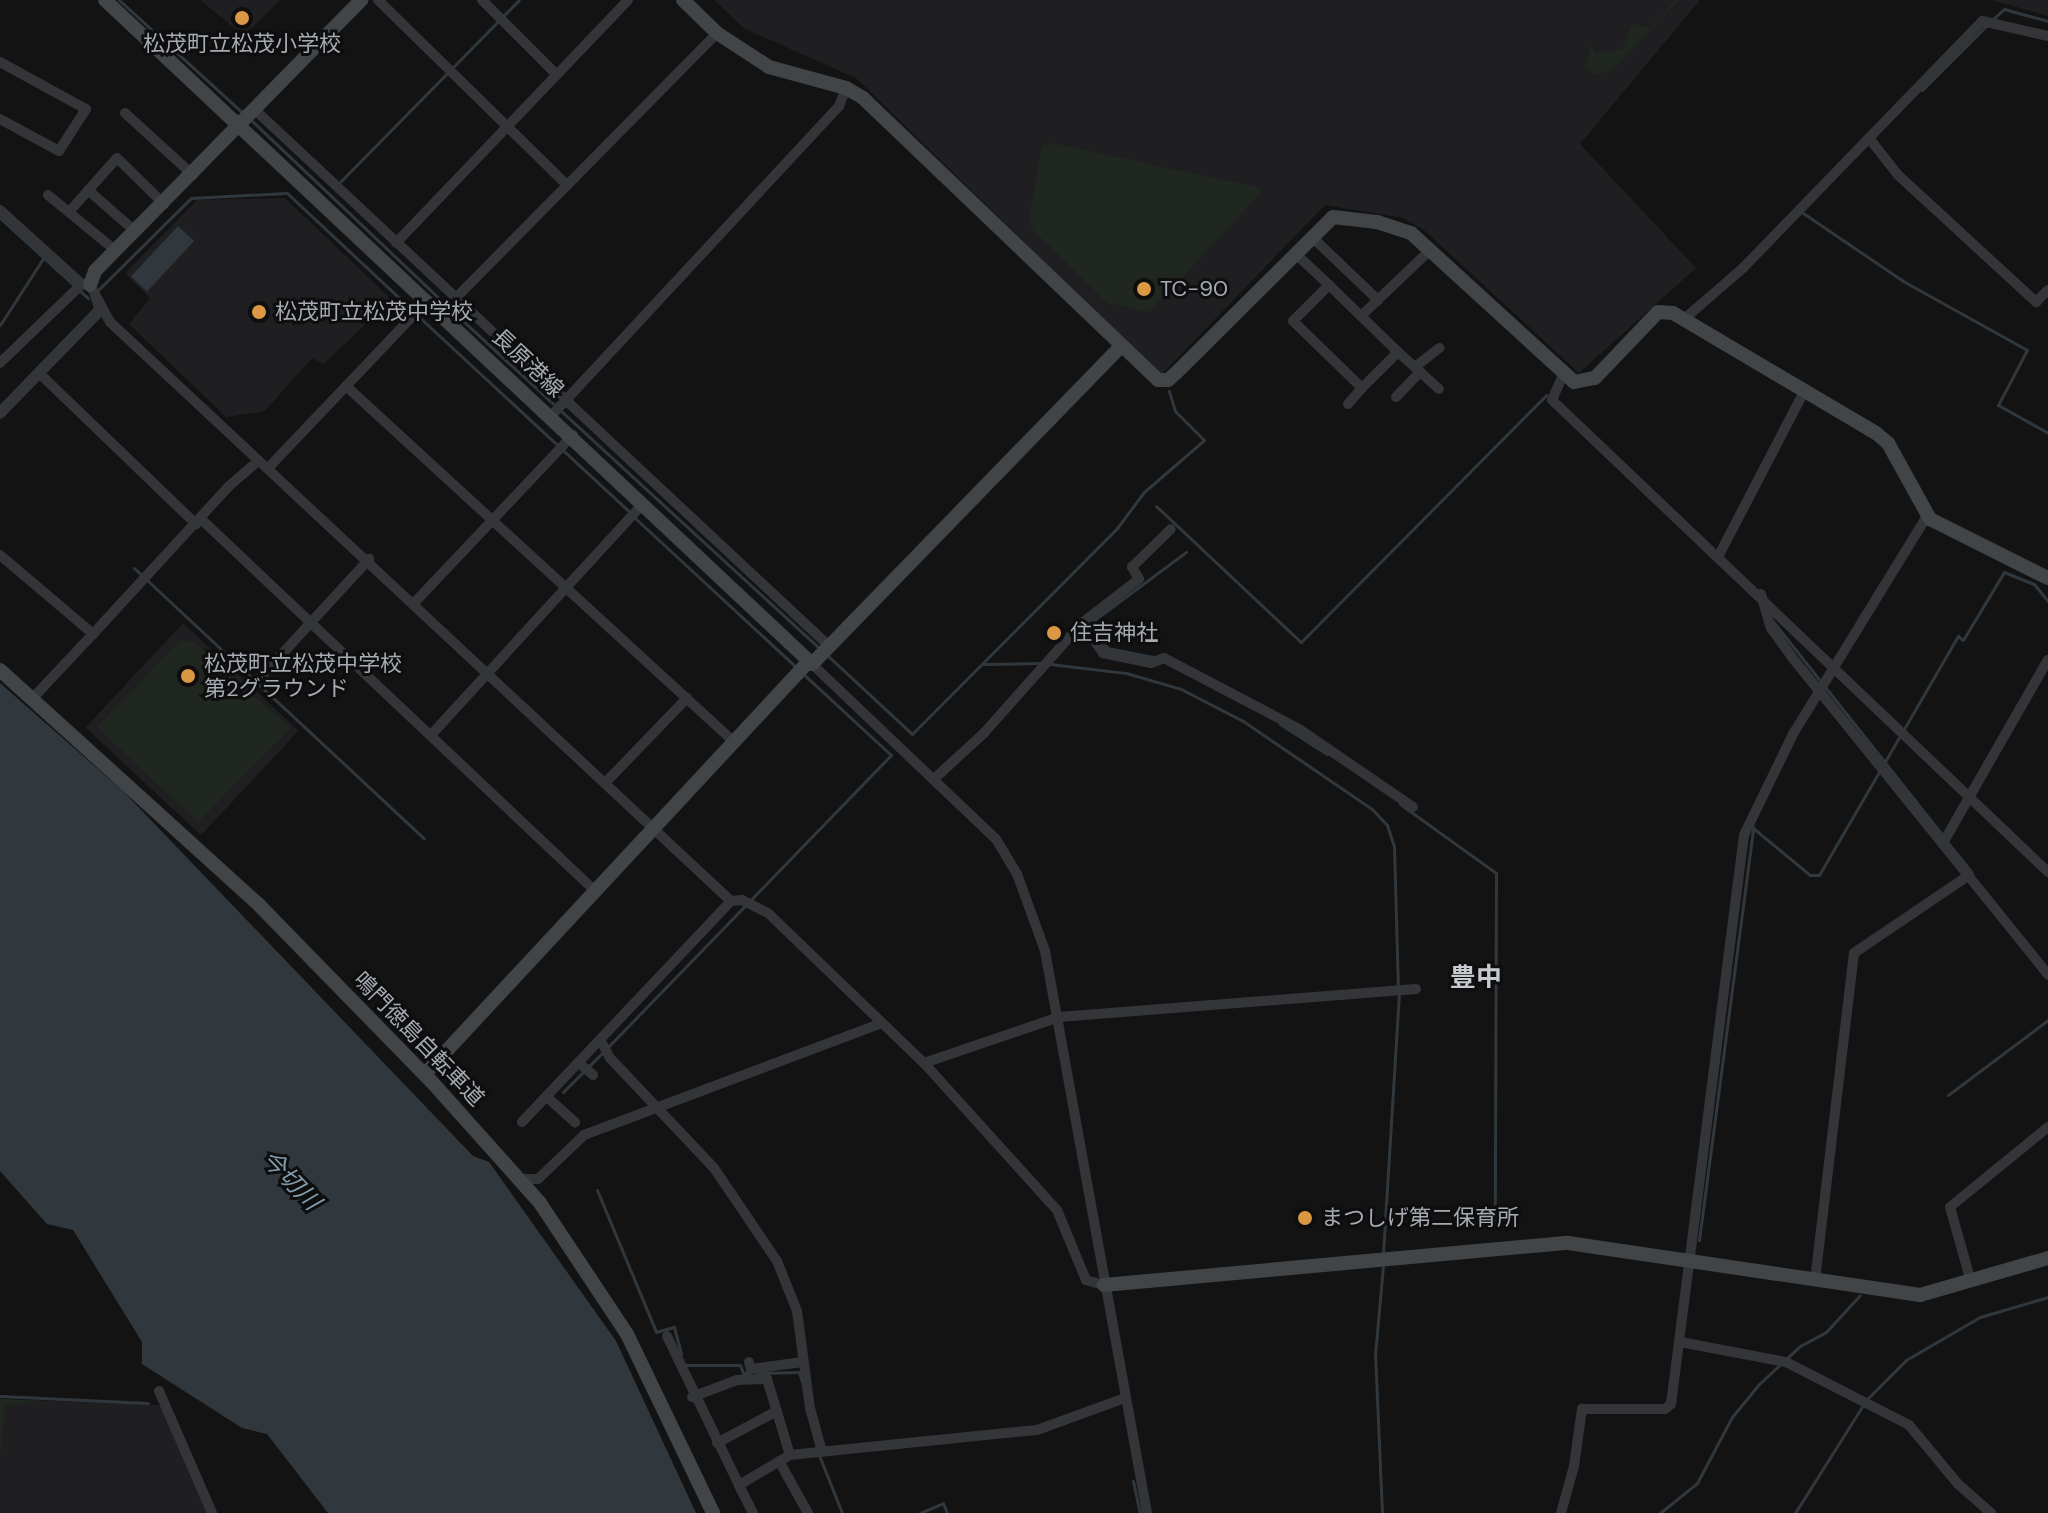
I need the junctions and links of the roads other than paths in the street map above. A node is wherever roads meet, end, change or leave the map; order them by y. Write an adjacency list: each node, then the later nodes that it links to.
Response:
1 (105, 0): 13 (street, 長原港線)
2 (361, 0): 13 (street)
3 (378, 0): 15 (street)
4 (482, 0): 10 (street)
5 (628, 0): 10 (street)
6 (683, 0): 7 (street)
7 (717, 33): 11 (street); 18 (street)
8 (2048, 36): 16 (street)
9 (0, 62): 14 (street)
10 (556, 74): 15 (street)
11 (846, 88): 40 (street); 52 (street)
12 (125, 113): 17 (street)
13 (247, 117): 17 (street); 26 (street); 34 (street, 長原港線)
14 (0, 119)
15 (506, 126): 18 (street); 26 (street)
16 (1869, 138): 32 (street); 39 (street)
17 (193, 175): 21 (street)
18 (566, 184): 33 (street)
19 (88, 190): 21 (street); 23 (street); 24 (street)
20 (48, 195): 23 (street)
21 (164, 204): 24 (street)
22 (0, 210): 30 (street)
23 (69, 212): 28 (street)
24 (136, 232): 28 (street)
25 (1311, 236): 27 (street); 29 (street); 35 (street)
26 (396, 243): 33 (street)
27 (1430, 250): 35 (street); 46 (street)
28 (116, 251): 30 (street)
29 (1295, 253): 31 (street); 40 (street)
30 (86, 284): 36 (street); 43 (street)
31 (1329, 285): 38 (street); 48 (street)
32 (2048, 290)
33 (454, 299): 37 (street); 52 (street)
34 (428, 300): 37 (street, 長原港線); 47 (street)
35 (1378, 300): 38 (street)
36 (100, 311): 45 (street); 57 (street)
37 (442, 312): 55 (street, 長原港線)
38 (1361, 316): 42 (street)
39 (1683, 320): 46 (street); 50 (street)
40 (1120, 347): 74 (street)
41 (1439, 348): 44 (street)
42 (1398, 352): 44 (street); 48 (street)
43 (0, 363)
44 (1418, 370): 49 (street); 51 (street)
45 (39, 373): 54 (street); 62 (street)
46 (1563, 375): 65 (street)
47 (346, 386): 58 (street); 61 (street)
48 (1362, 388): 53 (street)
49 (1439, 389)
50 (1804, 392): 60 (street); 65 (street)
51 (1396, 397)
52 (566, 401): 55 (street); 74 (street)
53 (1348, 404)
54 (0, 414)
55 (552, 415): 56 (street, 長原港線)
56 (573, 435): 59 (street, 長原港線); 61 (street)
57 (258, 461): 58 (street); 62 (street)
58 (270, 466): 66 (street)
59 (643, 504): 68 (street); 76 (street, 長原港線)
60 (1927, 516): 67 (street); 77 (street)
61 (495, 517): 68 (street); 70 (street)
62 (198, 522): 71 (street); 73 (street)
63 (1171, 529): 72 (street)
64 (0, 555): 73 (street)
65 (1719, 555): 69 (street)
66 (369, 559): 70 (street); 71 (street)
67 (2048, 578)
68 (568, 586): 79 (street); 82 (street)
69 (1761, 594): 77 (street); 81 (street)
70 (415, 602): 79 (street)
71 (312, 622): 80 (street); 84 (street)
72 (1082, 623): 86 (street); 89 (street)
73 (93, 634): 83 (street)
74 (829, 646): 76 (street)
75 (2048, 660): 88 (street)
76 (810, 662): 85 (street); 86 (street)
77 (1837, 669): 81 (street); 88 (street)
78 (0, 670): 83 (street, 鳴門徳島自転車道)
79 (488, 672): 84 (street); 87 (street)
80 (257, 681)
81 (1822, 690): 91 (street); 112 (street)
82 (687, 698): 85 (street); 87 (street)
83 (31, 700): 103 (street, 鳴門徳島自転車道)
84 (431, 735): 94 (street)
85 (733, 741): 90 (street)
86 (934, 779): 98 (street)
87 (606, 782): 90 (street)
88 (1971, 797): 91 (street); 92 (street)
89 (1413, 807)
90 (652, 825): 94 (street); 95 (street)
91 (1943, 843): 93 (street)
92 (2048, 872)
93 (1969, 875): 96 (street); 113 (street)
94 (594, 890): 103 (street)
95 (731, 901): 99 (street); 100 (street)
96 (2048, 975)
97 (1416, 989): 98 (street)
98 (1059, 1017): 101 (street); 115 (street)
99 (882, 1023): 101 (street); 106 (street)
100 (602, 1043): 102 (street); 106 (street)
101 (924, 1063): 115 (street)
102 (580, 1064): 104 (street); 105 (street)
103 (425, 1074): 110 (street, 鳴門徳島自転車道)
104 (593, 1075)
105 (547, 1097): 107 (street); 108 (street)
106 (658, 1108): 110 (street); 119 (street)
107 (522, 1122)
108 (575, 1122)
109 (2048, 1127): 114 (street)
110 (519, 1179): 130 (street, 鳴門徳島自転車道)
111 (2048, 1258): 114 (street)
112 (1691, 1260): 113 (street); 115 (street); 117 (street)
113 (1815, 1280): 114 (street)
114 (1971, 1282)
115 (1104, 1285): 122 (street)
116 (667, 1336): 121 (street)
117 (1680, 1342): 134 (street); 135 (street)
118 (749, 1362): 119 (street)
119 (803, 1362): 125 (street)
120 (159, 1391): 129 (street)
121 (692, 1397): 123 (street); 124 (street)
122 (1125, 1398): 125 (street); 133 (street)
123 (777, 1411): 124 (street); 126 (street)
124 (717, 1443): 128 (street)
125 (821, 1448): 126 (street)
126 (790, 1455): 127 (street)
127 (779, 1461): 128 (street); 132 (street)
128 (739, 1485): 131 (street)
129 (212, 1513)
130 (713, 1513)
131 (753, 1513)
132 (808, 1513)
133 (1147, 1513)
134 (1561, 1513)
135 (1991, 1513)

